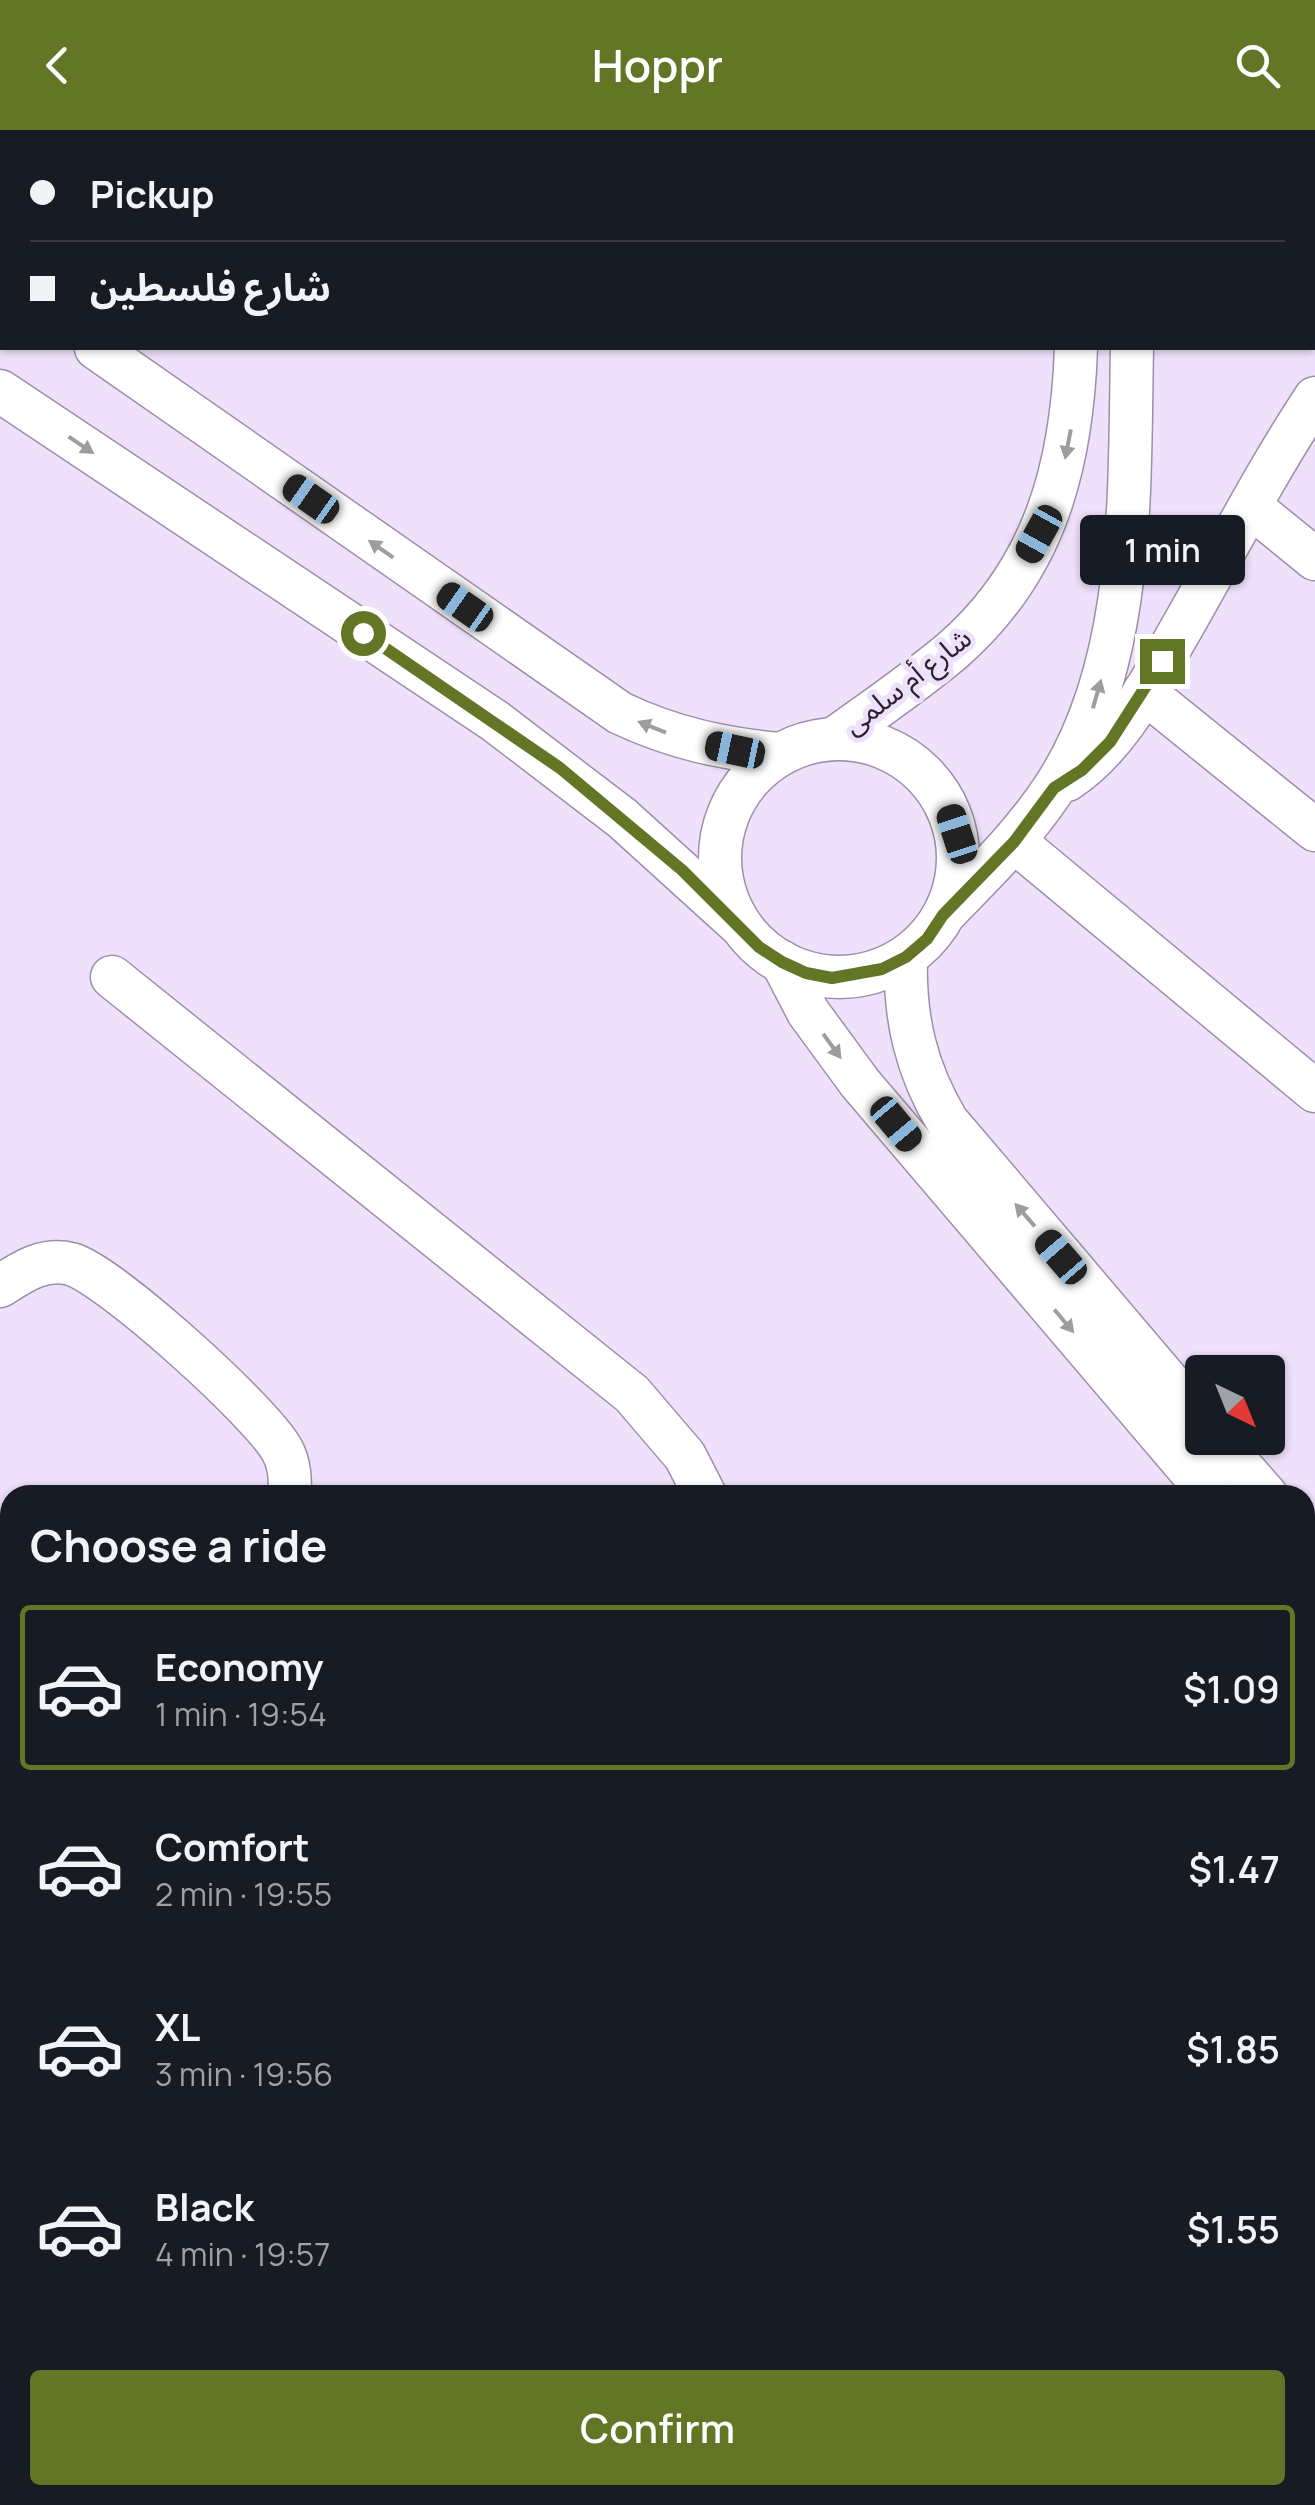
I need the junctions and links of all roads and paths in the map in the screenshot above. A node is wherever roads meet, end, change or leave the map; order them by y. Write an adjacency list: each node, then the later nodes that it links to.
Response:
1 (99, 350): 10 (street, one-way to 1)
2 (1076, 350): 9 (street, شارع أم سلمى, one-way to 9)
3 (1132, 350): 11 (street, one-way to 3)
4 (0, 391): 15 (street, one-way to 15)
5 (1315, 398): 6 (street)
6 (1251, 507): 7 (street); 8 (street)
7 (1315, 560)
8 (1144, 692): 11 (street); 12 (street)
9 (835, 738): 10 (street); 14 (street)
10 (781, 754): 15 (street)
11 (1054, 788): 13 (street)
12 (1315, 830)
13 (1014, 842): 14 (street); 19 (street)
14 (943, 915): 16 (street)
15 (740, 925): 17 (street)
16 (906, 957): 17 (street); 21 (street, one-way to 16)
17 (782, 962): 25 (street, one-way to 25)
18 (112, 977): 24 (street)
19 (1315, 1091)
20 (0, 1286): 23 (street)
21 (1185, 1401)
22 (1231, 1455): 26 (street)
23 (290, 1485)
24 (700, 1485)
25 (1203, 1485)
26 (1257, 1485)

